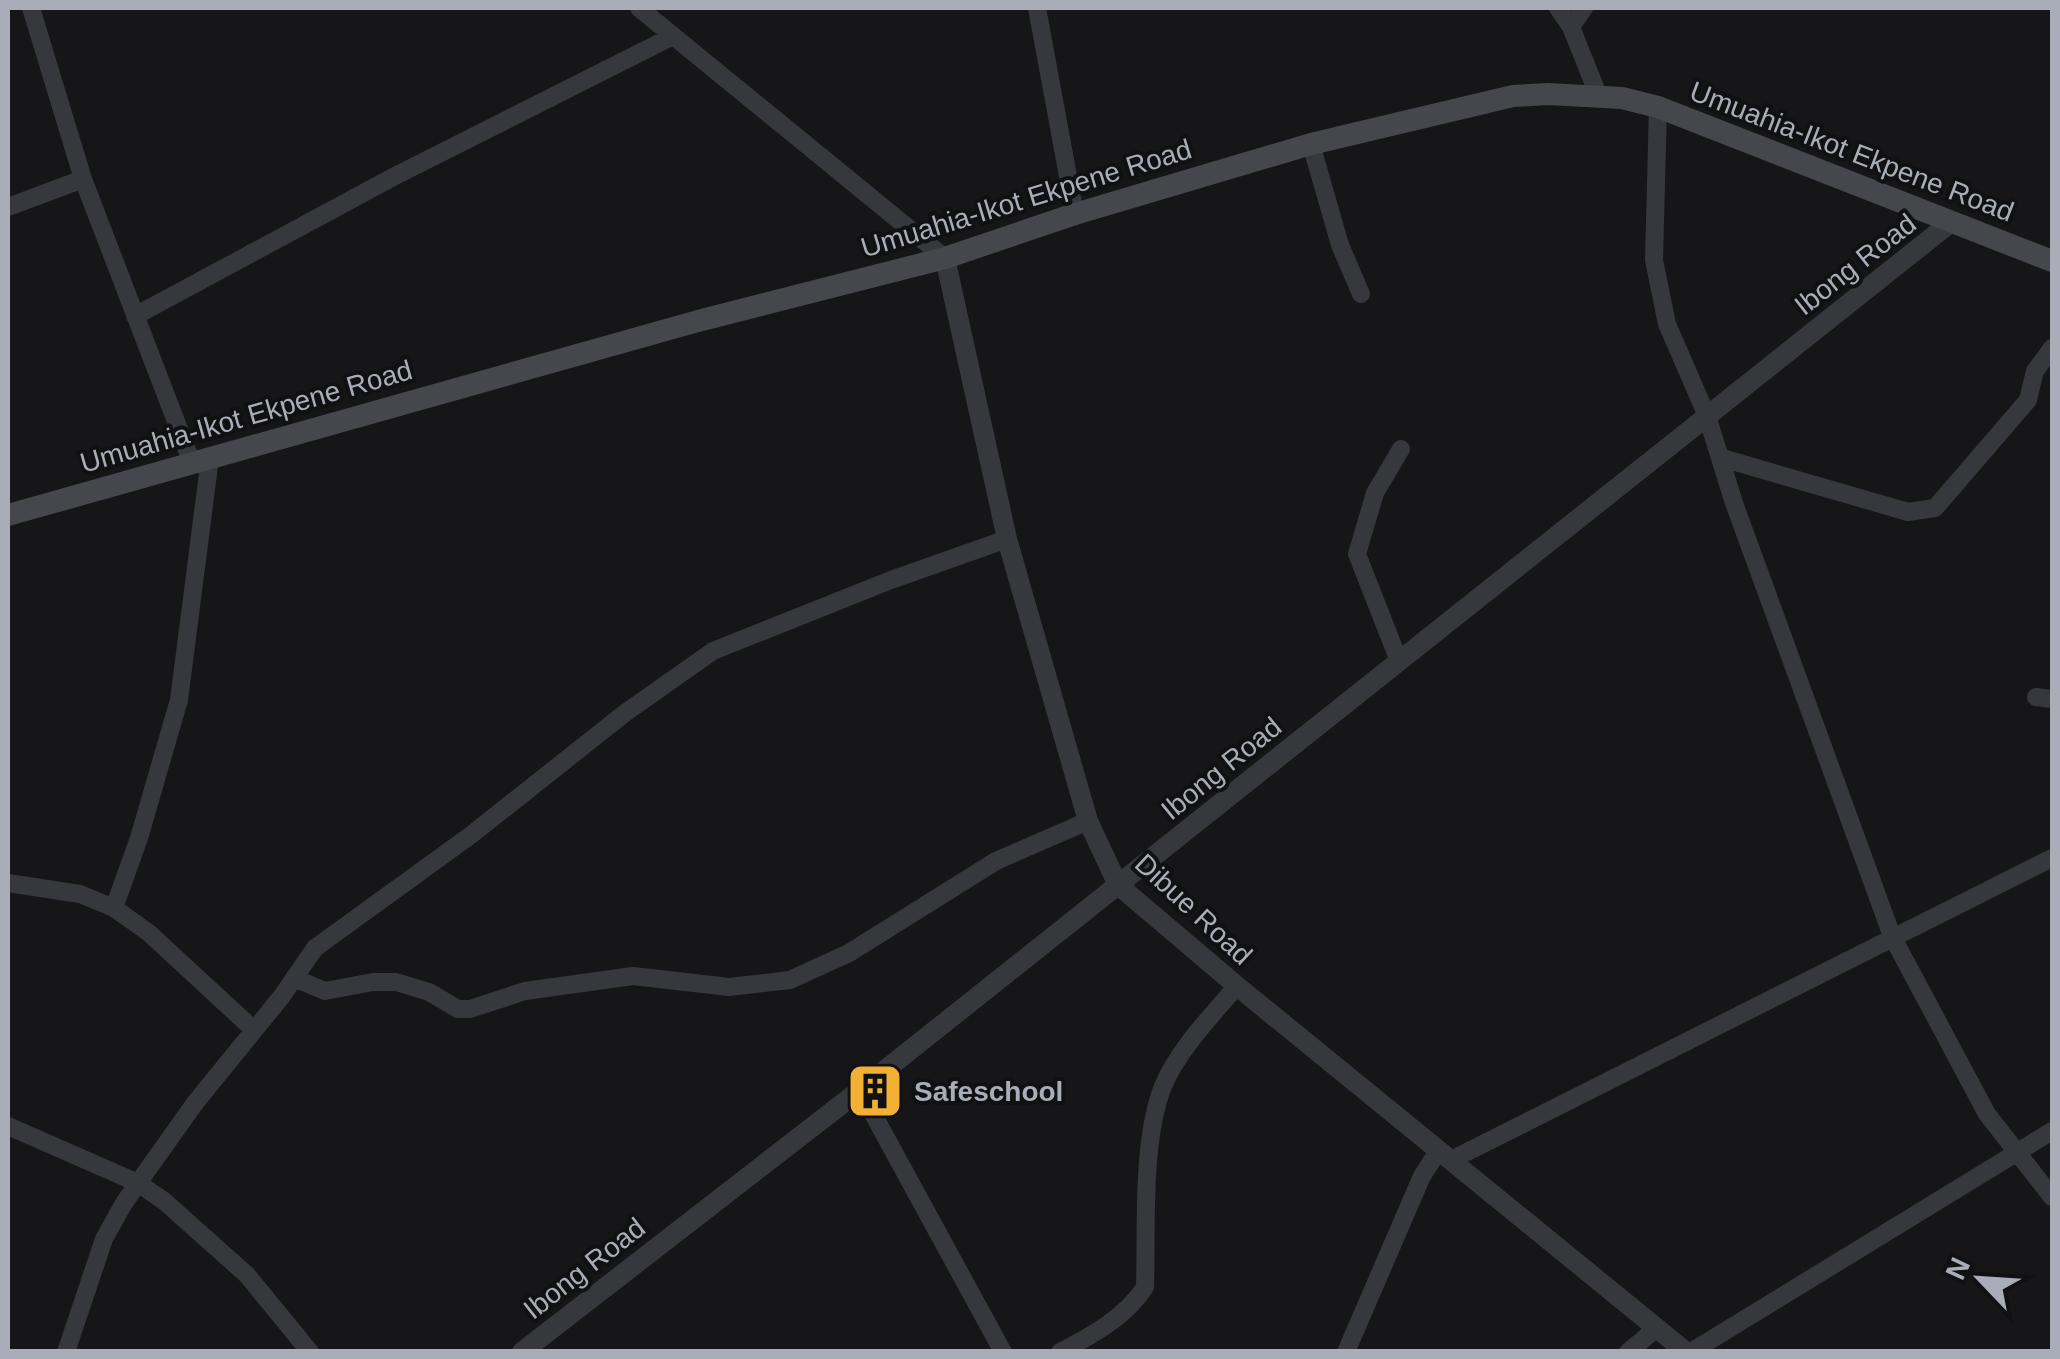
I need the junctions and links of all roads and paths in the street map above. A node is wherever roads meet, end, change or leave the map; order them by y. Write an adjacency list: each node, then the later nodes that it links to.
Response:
1 (31, 8): 11 (street)
2 (639, 8): 7 (street)
3 (1037, 8): 13 (street)
4 (1558, 8): 6 (street)
5 (1584, 8): 6 (street)
6 (1571, 27): 8 (street)
7 (673, 36): 15 (street); 18 (street)
8 (1599, 97): 9 (main road, Umuahia-Ikot Ekpene Road); 10 (main road, Umuahia-Ikot Ekpene Road)
9 (1658, 107): 14 (main road, Umuahia-Ikot Ekpene Road); 20 (street)
10 (1310, 144): 13 (main road, Umuahia-Ikot Ekpene Road); 17 (street)
11 (83, 178): 12 (street); 18 (street)
12 (8, 207)
13 (1075, 214): 15 (main road, Umuahia-Ikot Ekpene Road)
14 (1950, 223): 16 (main road, Umuahia-Ikot Ekpene Road); 20 (street, Ibong Road)
15 (945, 258): 23 (main road, Umuahia-Ikot Ekpene Road); 25 (street, Dibue Road)
16 (2052, 261)
17 (1361, 294)
18 (135, 316): 23 (street)
19 (2052, 348): 22 (street)
20 (1707, 416): 22 (street); 26 (street, Ibong Road)
21 (1401, 449): 26 (street)
22 (1722, 458): 32 (street)
23 (201, 460): 24 (main road, Umuahia-Ikot Ekpene Road); 31 (street)
24 (8, 514)
25 (1007, 540): 27 (street, Dibue Road); 33 (street)
26 (1398, 661): 30 (street, Ibong Road)
27 (1088, 822): 30 (street, Dibue Road); 33 (street)
28 (2052, 858): 32 (street)
29 (8, 883): 31 (street)
30 (1118, 884): 34 (street, Dibue Road); 36 (street, Ibong Road)
31 (114, 908): 35 (street)
32 (1892, 936): 39 (street); 40 (street)
33 (294, 978): 35 (street)
34 (1236, 986): 40 (street, Dibue Road); 48 (street)
35 (254, 1030): 41 (street)
36 (860, 1090): 46 (street, Ibong Road); 47 (street)
37 (8, 1126): 41 (street)
38 (2052, 1131): 39 (street)
39 (2016, 1153): 42 (street); 51 (street)
40 (1445, 1155): 43 (street, Dibue Road); 49 (street)
41 (138, 1183): 44 (street); 45 (street)
42 (2052, 1197)
43 (1657, 1328): 50 (street); 51 (street, Dibue Road)
44 (66, 1352)
45 (310, 1352)
46 (522, 1352)
47 (1003, 1352)
48 (1060, 1352)
49 (1346, 1352)
50 (1628, 1352)
51 (1689, 1352)

